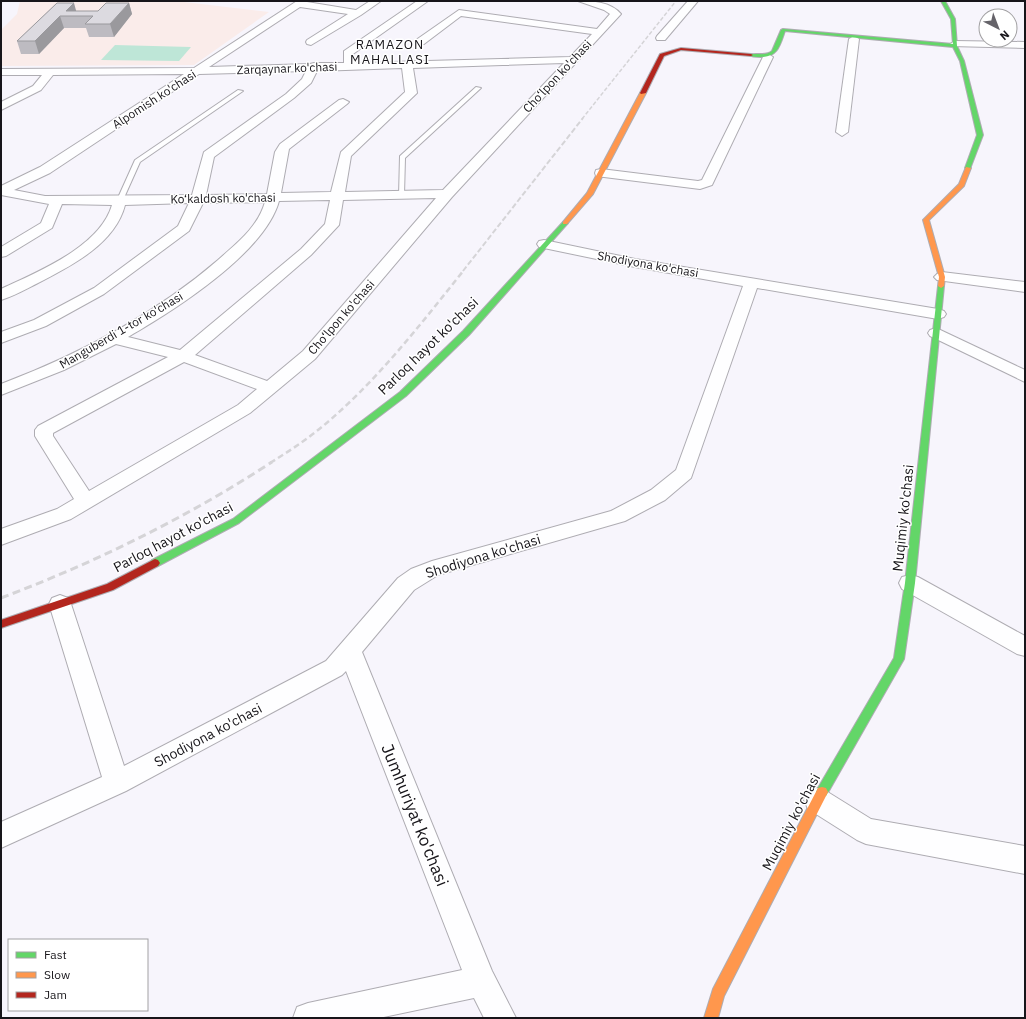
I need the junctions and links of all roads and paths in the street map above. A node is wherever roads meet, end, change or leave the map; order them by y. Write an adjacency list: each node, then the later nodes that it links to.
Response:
1 (376, 1): 7 (street)
2 (423, 1): 19 (street)
3 (583, 1): 8 (street, Cho‘lpon ko'chasi)
4 (694, 1): 9 (street)
5 (943, 1): 13 (street, Muqimiy ko'chasi)
6 (300, 3): 7 (street); 21 (street, Alpomish ko'chasi)
7 (358, 13): 11 (street)
8 (599, 32): 12 (street); 16 (street, Cho‘lpon ko'chasi)
9 (661, 38)
10 (854, 39): 13 (street); 15 (street); 27 (street)
11 (311, 42)
12 (420, 42)
13 (955, 45): 14 (street); 39 (street, Muqimiy ko'chasi)
14 (1025, 45)
15 (768, 57): 28 (street, Parloq hayot ko'chasi); 28 (street)
16 (572, 60): 17 (street, Zarqaynar ko'chasi); 30 (street, Cho‘lpon ko'chasi)
17 (407, 64): 19 (street, Zarqaynar ko'chasi); 32 (street)
18 (314, 66): 19 (street, Zarqaynar ko'chasi); 21 (street, Zarqaynar ko'chasi); 34 (street)
19 (349, 66)
20 (51, 71): 21 (street, Zarqaynar ko'chasi); 22 (street, Zarqaynar ko'chasi); 26 (street)
21 (196, 71): 29 (street, Alpomish ko'chasi)
22 (1, 72)
23 (478, 88): 31 (lane)
24 (240, 91): 36 (lane)
25 (343, 102): 33 (street, Manguberdi 1-tor ko'chasi)
26 (1, 107)
27 (842, 132)
28 (601, 173): 37 (street, Parloq hayot ko'chasi)
29 (1, 191): 35 (street, Ko‘kaldosh ko'chasi)
30 (447, 194): 31 (street, Ko‘kaldosh ko'chasi); 49 (street, Cho‘lpon ko'chasi)
31 (401, 195): 32 (street, Ko‘kaldosh ko'chasi)
32 (338, 196): 33 (street, Ko‘kaldosh ko'chasi); 47 (street)
33 (272, 198): 34 (street, Ko‘kaldosh ko'chasi); 46 (street, Manguberdi 1-tor ko'chasi)
34 (198, 199): 36 (street, Ko‘kaldosh ko'chasi); 45 (street)
35 (57, 200): 36 (street, Ko‘kaldosh ko'chasi); 38 (street)
36 (120, 200): 42 (street)
37 (544, 244): 40 (street, Shodiyona ko'chasi); 54 (street, Parloq hayot ko'chasi)
38 (1, 253)
39 (942, 276): 41 (street); 43 (street, Muqimiy ko'chasi)
40 (752, 282): 43 (street, Shodiyona ko'chasi); 57 (street, Shodiyona ko'chasi)
41 (1025, 288)
42 (1, 296)
43 (938, 314): 44 (street, Muqimiy ko'chasi)
44 (936, 333): 48 (street); 53 (street, Muqimiy ko'chasi)
45 (1, 338)
46 (112, 338): 47 (street); 50 (street, Manguberdi 1-tor ko'chasi)
47 (183, 356): 49 (street); 51 (street)
48 (1025, 377)
49 (270, 388): 51 (street, Cho‘lpon ko'chasi)
50 (1, 390)
51 (85, 501): 52 (street, Cho‘lpon ko'chasi)
52 (1, 537)
53 (910, 582): 56 (street); 59 (street, Muqimiy ko'chasi)
54 (60, 604): 55 (street, Parloq hayot ko'chasi); 58 (street)
55 (1, 624)
56 (1025, 647)
57 (349, 649): 58 (street, Shodiyona ko'chasi); 62 (street, Jumhuriyat ko'chasi)
58 (117, 783): 60 (street, Shodiyona ko'chasi)
59 (817, 800): 61 (street); 65 (street, Muqimiy ko'chasi)
60 (1, 835)
61 (1025, 860)
62 (481, 981): 63 (street); 64 (street, Jumhuriyat ko'chasi)
63 (308, 1018)
64 (501, 1018)
65 (711, 1018)

